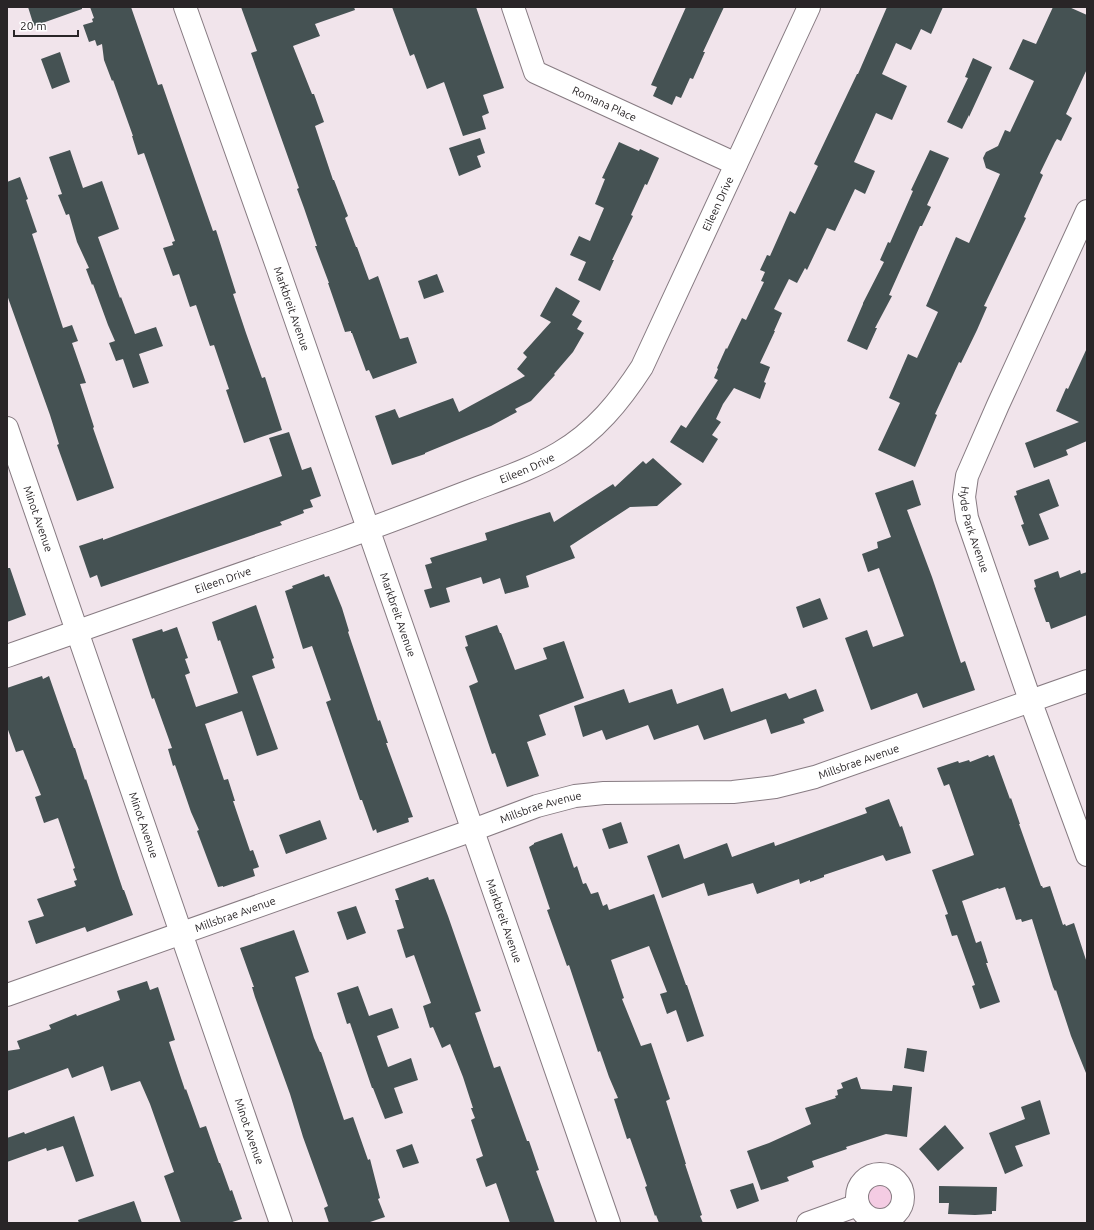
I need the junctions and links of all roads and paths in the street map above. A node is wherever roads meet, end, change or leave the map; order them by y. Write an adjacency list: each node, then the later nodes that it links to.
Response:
1 (185, 7): 7 (street, Markbreit Avenue)
2 (513, 7): 4 (street, Romana Place)
3 (809, 7): 4 (street, Eileen Drive)
4 (736, 164): 7 (street, Eileen Drive)
5 (1087, 211): 11 (street, Hyde Park Avenue)
6 (7, 428): 8 (street, Minot Avenue)
7 (368, 530): 8 (street, Eileen Drive); 12 (street, Markbreit Avenue)
8 (77, 632): 9 (street, Eileen Drive); 14 (street, Minot Avenue)
9 (7, 656)
10 (1087, 680): 11 (street, Millsbrae Avenue)
11 (1030, 700): 12 (street, Millsbrae Avenue); 13 (street, Hyde Park Avenue)
12 (473, 830): 14 (street, Millsbrae Avenue); 18 (street, Markbreit Avenue)
13 (1087, 855)
14 (181, 933): 15 (street, Millsbrae Avenue); 17 (street, Minot Avenue)
15 (7, 995)
16 (858, 1205): 19 (street)
17 (281, 1223)
18 (609, 1223)
19 (808, 1223)

